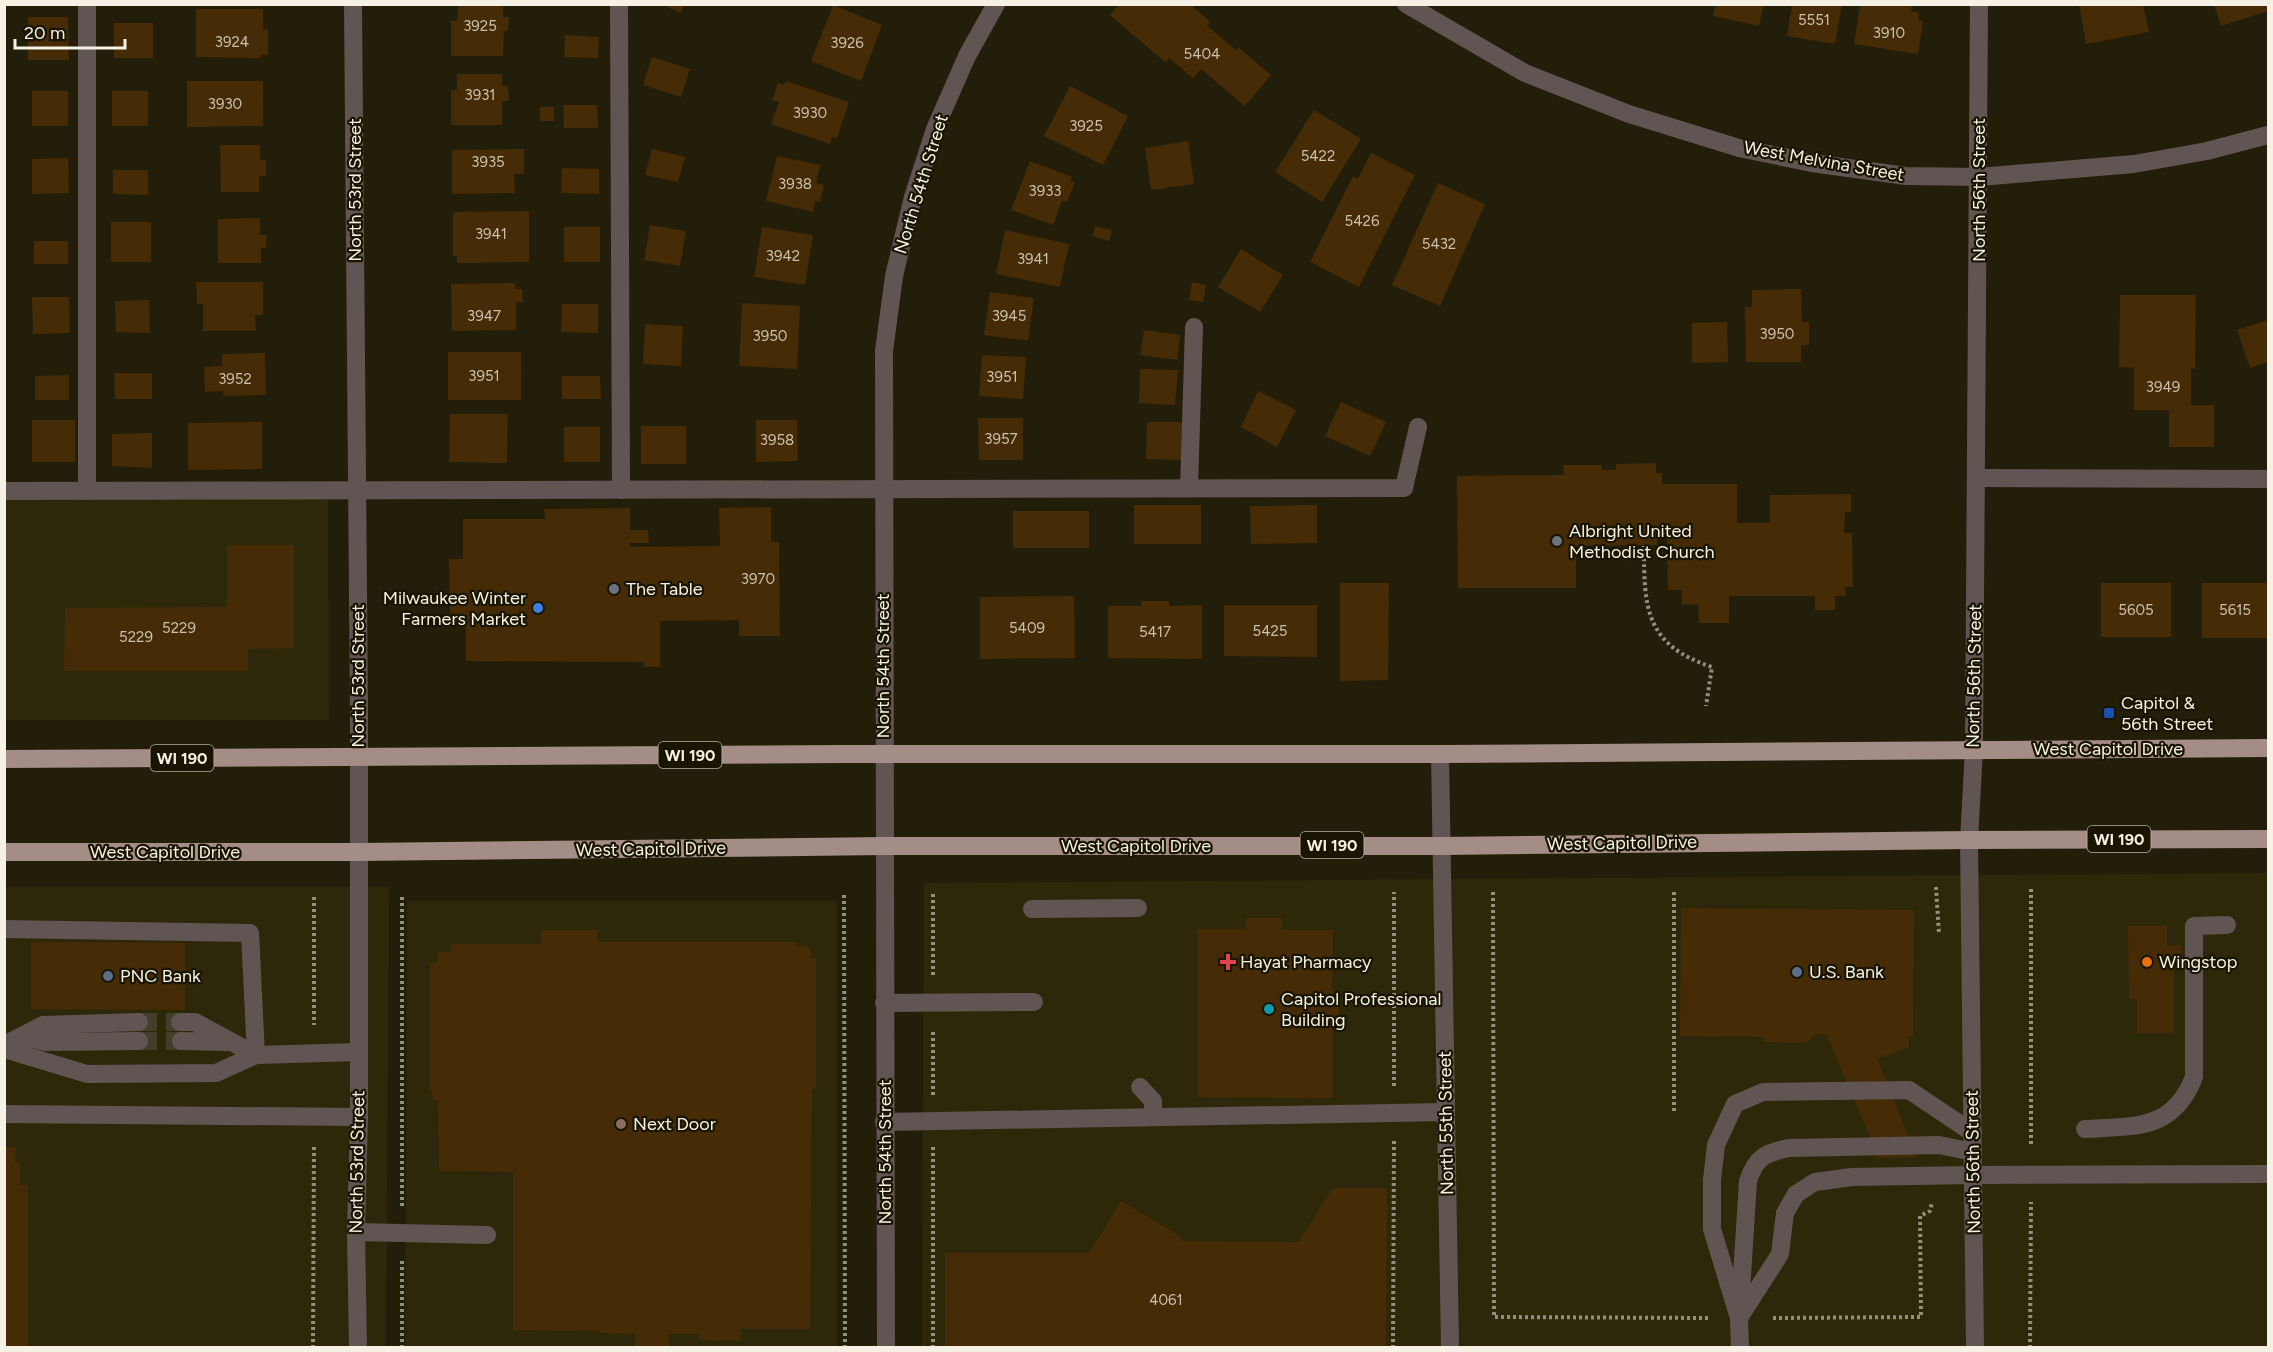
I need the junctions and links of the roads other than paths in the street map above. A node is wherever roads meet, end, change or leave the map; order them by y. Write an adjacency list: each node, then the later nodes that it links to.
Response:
1 (87, 4): 17 (street)
2 (353, 4): 18 (street, North 53rd Street)
3 (619, 4): 15 (street)
4 (996, 4): 14 (street, North 54th Street)
5 (1406, 4): 8 (street, West Melvina Street)
6 (1979, 4): 8 (street, North 56th Street)
7 (2268, 135): 8 (street, West Melvina Street)
8 (1979, 177): 11 (street, North 56th Street)
9 (1194, 327): 13 (street)
10 (1418, 427): 13 (street)
11 (1976, 478): 12 (street); 20 (street, North 56th Street)
12 (2268, 479)
13 (1189, 488): 14 (street)
14 (883, 489): 15 (street); 21 (street, North 54th Street)
15 (621, 490): 18 (street)
16 (4, 491): 17 (street)
17 (87, 491): 18 (street)
18 (357, 491): 23 (street, North 53rd Street)
19 (2268, 748): 20 (main road, West Capitol Drive / WI 190)
20 (1974, 749): 22 (main road, West Capitol Drive / WI 190); 26 (street, North 56th Street)
21 (883, 754): 22 (main road, West Capitol Drive / WI 190); 23 (main road, West Capitol Drive / WI 190); 27 (street, North 54th Street)
22 (1440, 754): 28 (street, North 55th Street)
23 (359, 757): 24 (main road, West Capitol Drive / WI 190); 30 (street, North 53rd Street)
24 (4, 759)
25 (2268, 839): 26 (main road, West Capitol Drive / WI 190)
26 (1969, 840): 28 (main road, West Capitol Drive / WI 190); 53 (street, North 56th Street)
27 (885, 846): 28 (main road, West Capitol Drive / WI 190); 30 (main road, West Capitol Drive / WI 190); 36 (street, North 54th Street)
28 (1441, 846): 47 (street, North 55th Street)
29 (4, 852): 30 (main road, West Capitol Drive / WI 190)
30 (358, 852): 44 (street, North 53rd Street)
31 (1138, 908): 32 (street)
32 (1032, 909)
33 (2227, 925): 52 (street)
34 (4, 929): 45 (street)
35 (1034, 1002): 36 (street)
36 (884, 1003): 51 (street, North 54th Street)
37 (139, 1022): 39 (street)
38 (180, 1022): 42 (street)
39 (23, 1037): 40 (street); 43 (street)
40 (139, 1041)
41 (181, 1041): 42 (street)
42 (229, 1042): 45 (street)
43 (4, 1047): 45 (street)
44 (358, 1052): 45 (street); 49 (street, North 53rd Street)
45 (256, 1055)
46 (1140, 1087): 50 (street)
47 (1446, 1112): 50 (street); 62 (street, North 55th Street)
48 (4, 1114): 49 (street)
49 (359, 1117): 57 (street, North 53rd Street)
50 (1153, 1117): 51 (street)
51 (884, 1122): 61 (street, North 54th Street)
52 (2085, 1129)
53 (1973, 1133): 54 (street, North 56th Street); 59 (street)
54 (1973, 1152): 56 (street, North 56th Street); 59 (street)
55 (2268, 1174): 56 (street)
56 (1973, 1175): 59 (street); 64 (street, North 56th Street)
57 (356, 1232): 58 (street); 60 (street, North 53rd Street)
58 (487, 1235)
59 (1739, 1318): 63 (street)
60 (358, 1347)
61 (886, 1347)
62 (1450, 1347)
63 (1740, 1347)
64 (1975, 1347)

